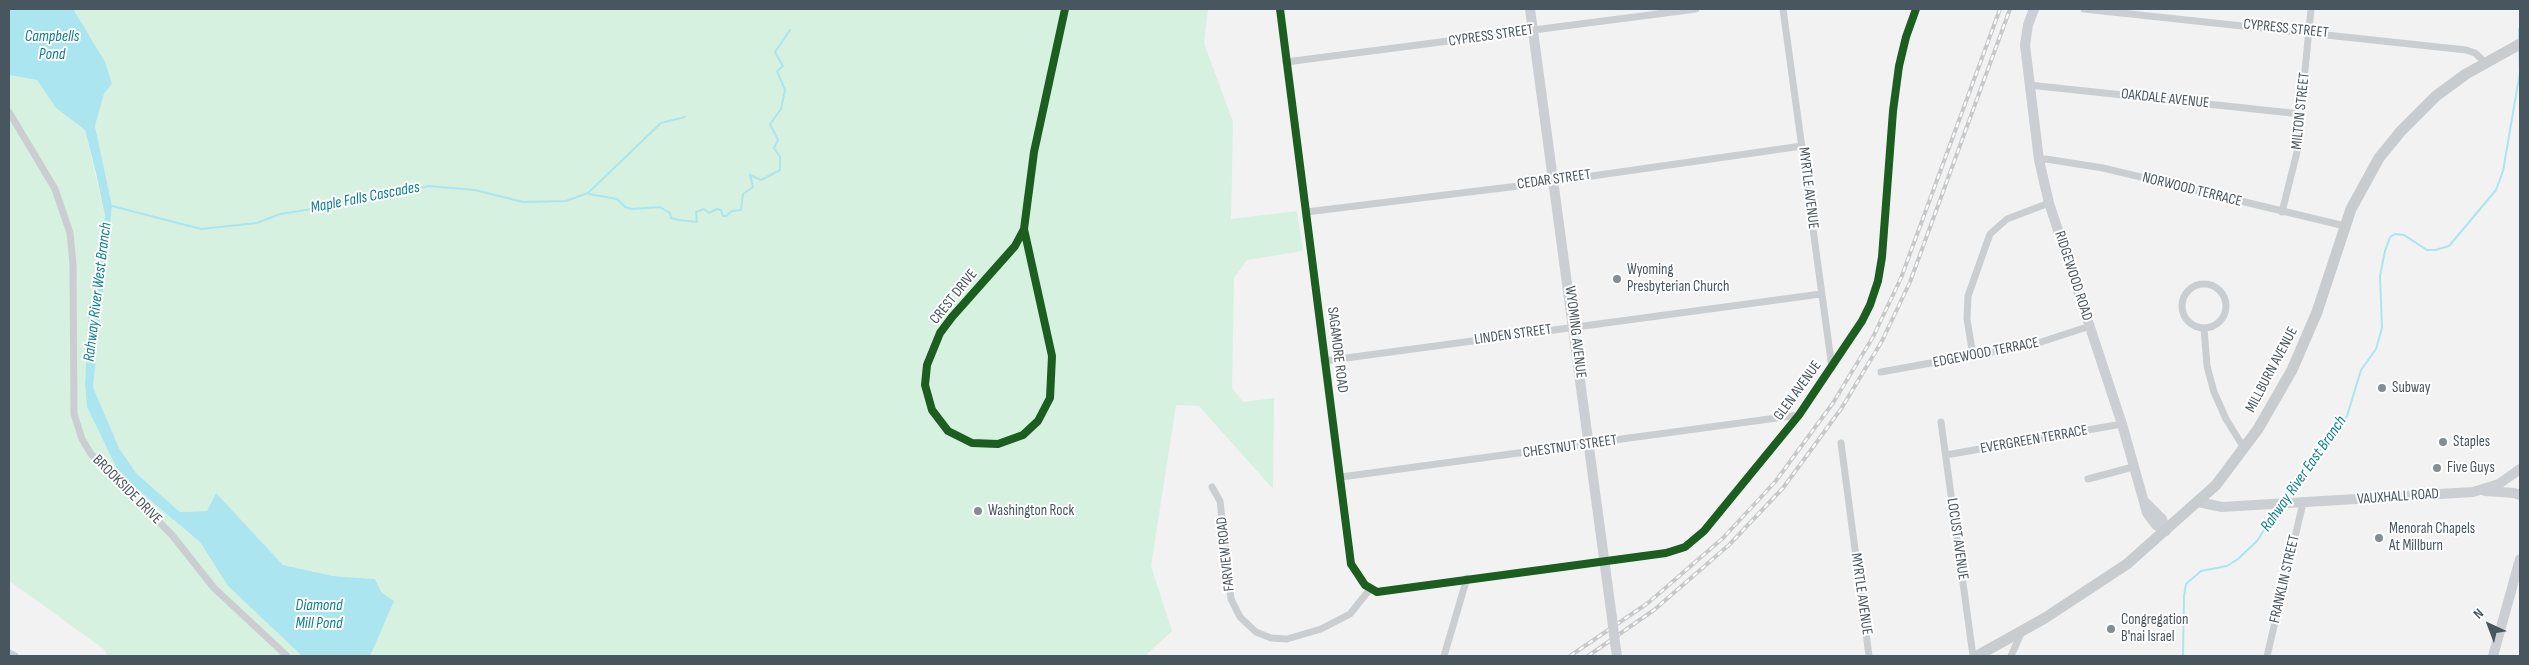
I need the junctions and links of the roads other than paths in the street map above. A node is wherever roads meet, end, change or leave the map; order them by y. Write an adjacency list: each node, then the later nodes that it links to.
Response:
1 (1065, 9): 25 (street)
2 (1280, 9): 13 (street, SAGAMORE ROAD)
3 (1530, 9): 10 (street, WYOMING AVENUE)
4 (1696, 9): 10 (street, CYPRESS STREET)
5 (1783, 9): 18 (street, MYRTLE AVENUE)
6 (1916, 9): 32 (street, GLEN AVENUE)
7 (2034, 9): 15 (street, RIDGEWOOD ROAD)
8 (2084, 9): 11 (street, CYPRESS STREET)
9 (2311, 9): 11 (street, MILTON STREET)
10 (1533, 31): 13 (street, CYPRESS STREET); 20 (street, WYOMING AVENUE)
11 (2309, 31): 14 (street, CYPRESS STREET); 17 (street, MILTON STREET)
12 (2520, 44): 14 (main road, MILLBURN AVENUE)
13 (1286, 62): 22 (street, SAGAMORE ROAD)
14 (2485, 62): 24 (main road, MILLBURN AVENUE)
15 (2029, 85): 17 (street, OAKDALE AVENUE); 19 (street, RIDGEWOOD ROAD)
16 (9, 112): 58 (street, BROOKSIDE DRIVE)
17 (2301, 114): 23 (street, MILTON STREET)
18 (1802, 146): 20 (street, CEDAR STREET); 26 (street, MYRTLE AVENUE)
19 (2039, 160): 21 (street, RIDGEWOOD ROAD); 23 (street, NORWOOD TERRACE)
20 (1554, 180): 22 (street, CEDAR STREET); 28 (street, WYOMING AVENUE)
21 (2049, 204): 27 (street, RIDGEWOOD ROAD); 30 (street)
22 (1306, 212): 31 (street, SAGAMORE ROAD)
23 (2282, 212): 24 (street, NORWOOD TERRACE)
24 (2345, 226): 39 (main road, MILLBURN AVENUE)
25 (1024, 229): 25 (street, CREST DRIVE)
26 (1821, 294): 28 (street, LINDEN STREET); 32 (street, MYRTLE AVENUE)
27 (2090, 326): 30 (street, EDGEWOOD TERRACE); 36 (street, RIDGEWOOD ROAD)
28 (1574, 327): 31 (street, LINDEN STREET); 38 (street, WYOMING AVENUE)
29 (2204, 328): 29 (street); 39 (street)
30 (1972, 356): 33 (street, EDGEWOOD TERRACE)
31 (1324, 361): 43 (street, SAGAMORE ROAD)
32 (1832, 368): 34 (street, GLEN AVENUE)
33 (1881, 372)
34 (1799, 415): 38 (street, CHESTNUT STREET); 51 (street, GLEN AVENUE)
35 (1941, 422): 40 (street, LOCUST AVENUE)
36 (2122, 424): 40 (street, EVERGREEN TERRACE); 41 (street, RIDGEWOOD ROAD)
37 (1840, 443): 61 (street, MYRTLE AVENUE)
38 (1589, 445): 43 (street, CHESTNUT STREET); 51 (street, WYOMING AVENUE)
39 (2244, 448): 48 (main road, MILLBURN AVENUE)
40 (1946, 455): 62 (street, LOCUST AVENUE)
41 (2133, 467): 44 (street); 50 (street, RIDGEWOOD ROAD)
42 (2520, 469): 46 (street, VAUXHALL ROAD)
43 (1341, 477): 54 (street, SAGAMORE ROAD)
44 (2088, 479)
45 (1212, 487): 54 (street, FARVIEW ROAD)
46 (2482, 490): 47 (street); 49 (street, VAUXHALL ROAD)
47 (2520, 495)
48 (2198, 502): 49 (street, VAUXHALL ROAD); 50 (main road, MILLBURN AVENUE)
49 (2303, 503): 65 (street, FRANKLIN STREET)
50 (2166, 531): 55 (main road, MILLBURN AVENUE)
51 (1605, 560): 53 (street, GLEN AVENUE); 60 (street, WYOMING AVENUE, bridge)
52 (2520, 564): 66 (street)
53 (1467, 578): 54 (street); 59 (street)
54 (1370, 589)
55 (2022, 631): 63 (main road, MILLBURN AVENUE); 64 (street)
56 (9, 653): 57 (street)
57 (15, 656)
58 (287, 656)
59 (1444, 656)
60 (1617, 656)
61 (1869, 656)
62 (1973, 656)
63 (1977, 656)
64 (2011, 656)
65 (2267, 656)
66 (2493, 656)

